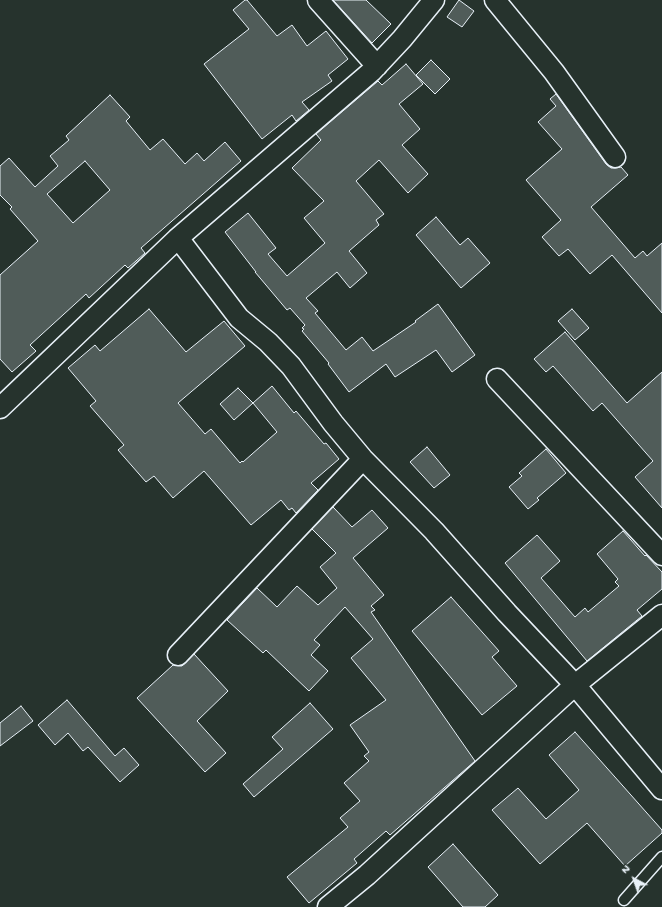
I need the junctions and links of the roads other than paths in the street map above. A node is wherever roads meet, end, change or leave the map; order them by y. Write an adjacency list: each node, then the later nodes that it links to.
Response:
1 (318, 0): 4 (street)
2 (434, 0): 4 (street)
3 (495, 0): 5 (street)
4 (377, 66): 6 (street)
5 (615, 157)
6 (178, 238): 8 (street); 9 (street)
7 (497, 378): 10 (street)
8 (0, 408)
9 (363, 458): 12 (street); 13 (street)
10 (662, 555)
11 (662, 616): 13 (street)
12 (178, 656)
13 (575, 685): 14 (street); 17 (street)
14 (662, 789)
15 (662, 857): 16 (lane)
16 (624, 900)
17 (328, 907)

